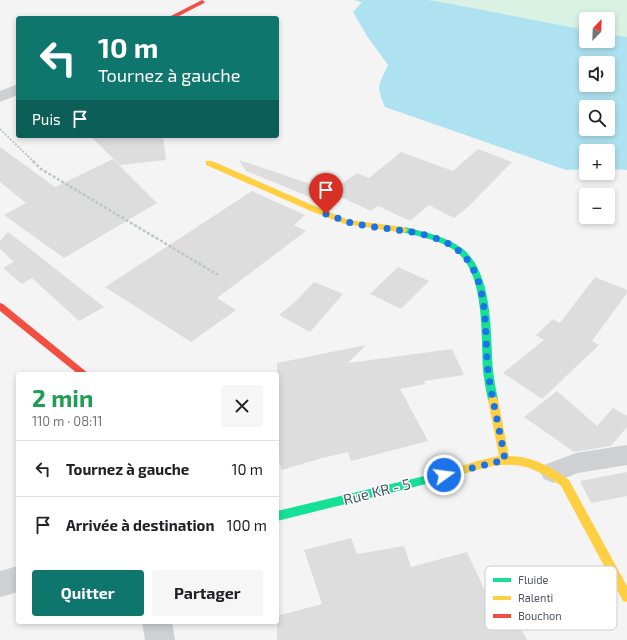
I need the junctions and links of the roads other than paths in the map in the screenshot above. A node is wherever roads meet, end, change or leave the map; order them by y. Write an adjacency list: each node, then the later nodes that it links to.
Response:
1 (202, 2): 2 (street)
2 (174, 16)
3 (16, 90): 4 (street)
4 (0, 97)
5 (210, 163): 9 (street)
6 (0, 306): 7 (street)
7 (82, 372)
8 (627, 454): 10 (street)
9 (505, 460): 10 (street, Rue KR - 5); 11 (street, Rue KR - 5)
10 (559, 478): 12 (street)
11 (279, 516)
12 (609, 566)
13 (16, 580): 15 (street)
14 (617, 580): 16 (street)
15 (0, 584)
16 (627, 597)
17 (157, 624): 18 (street)
18 (160, 640)

